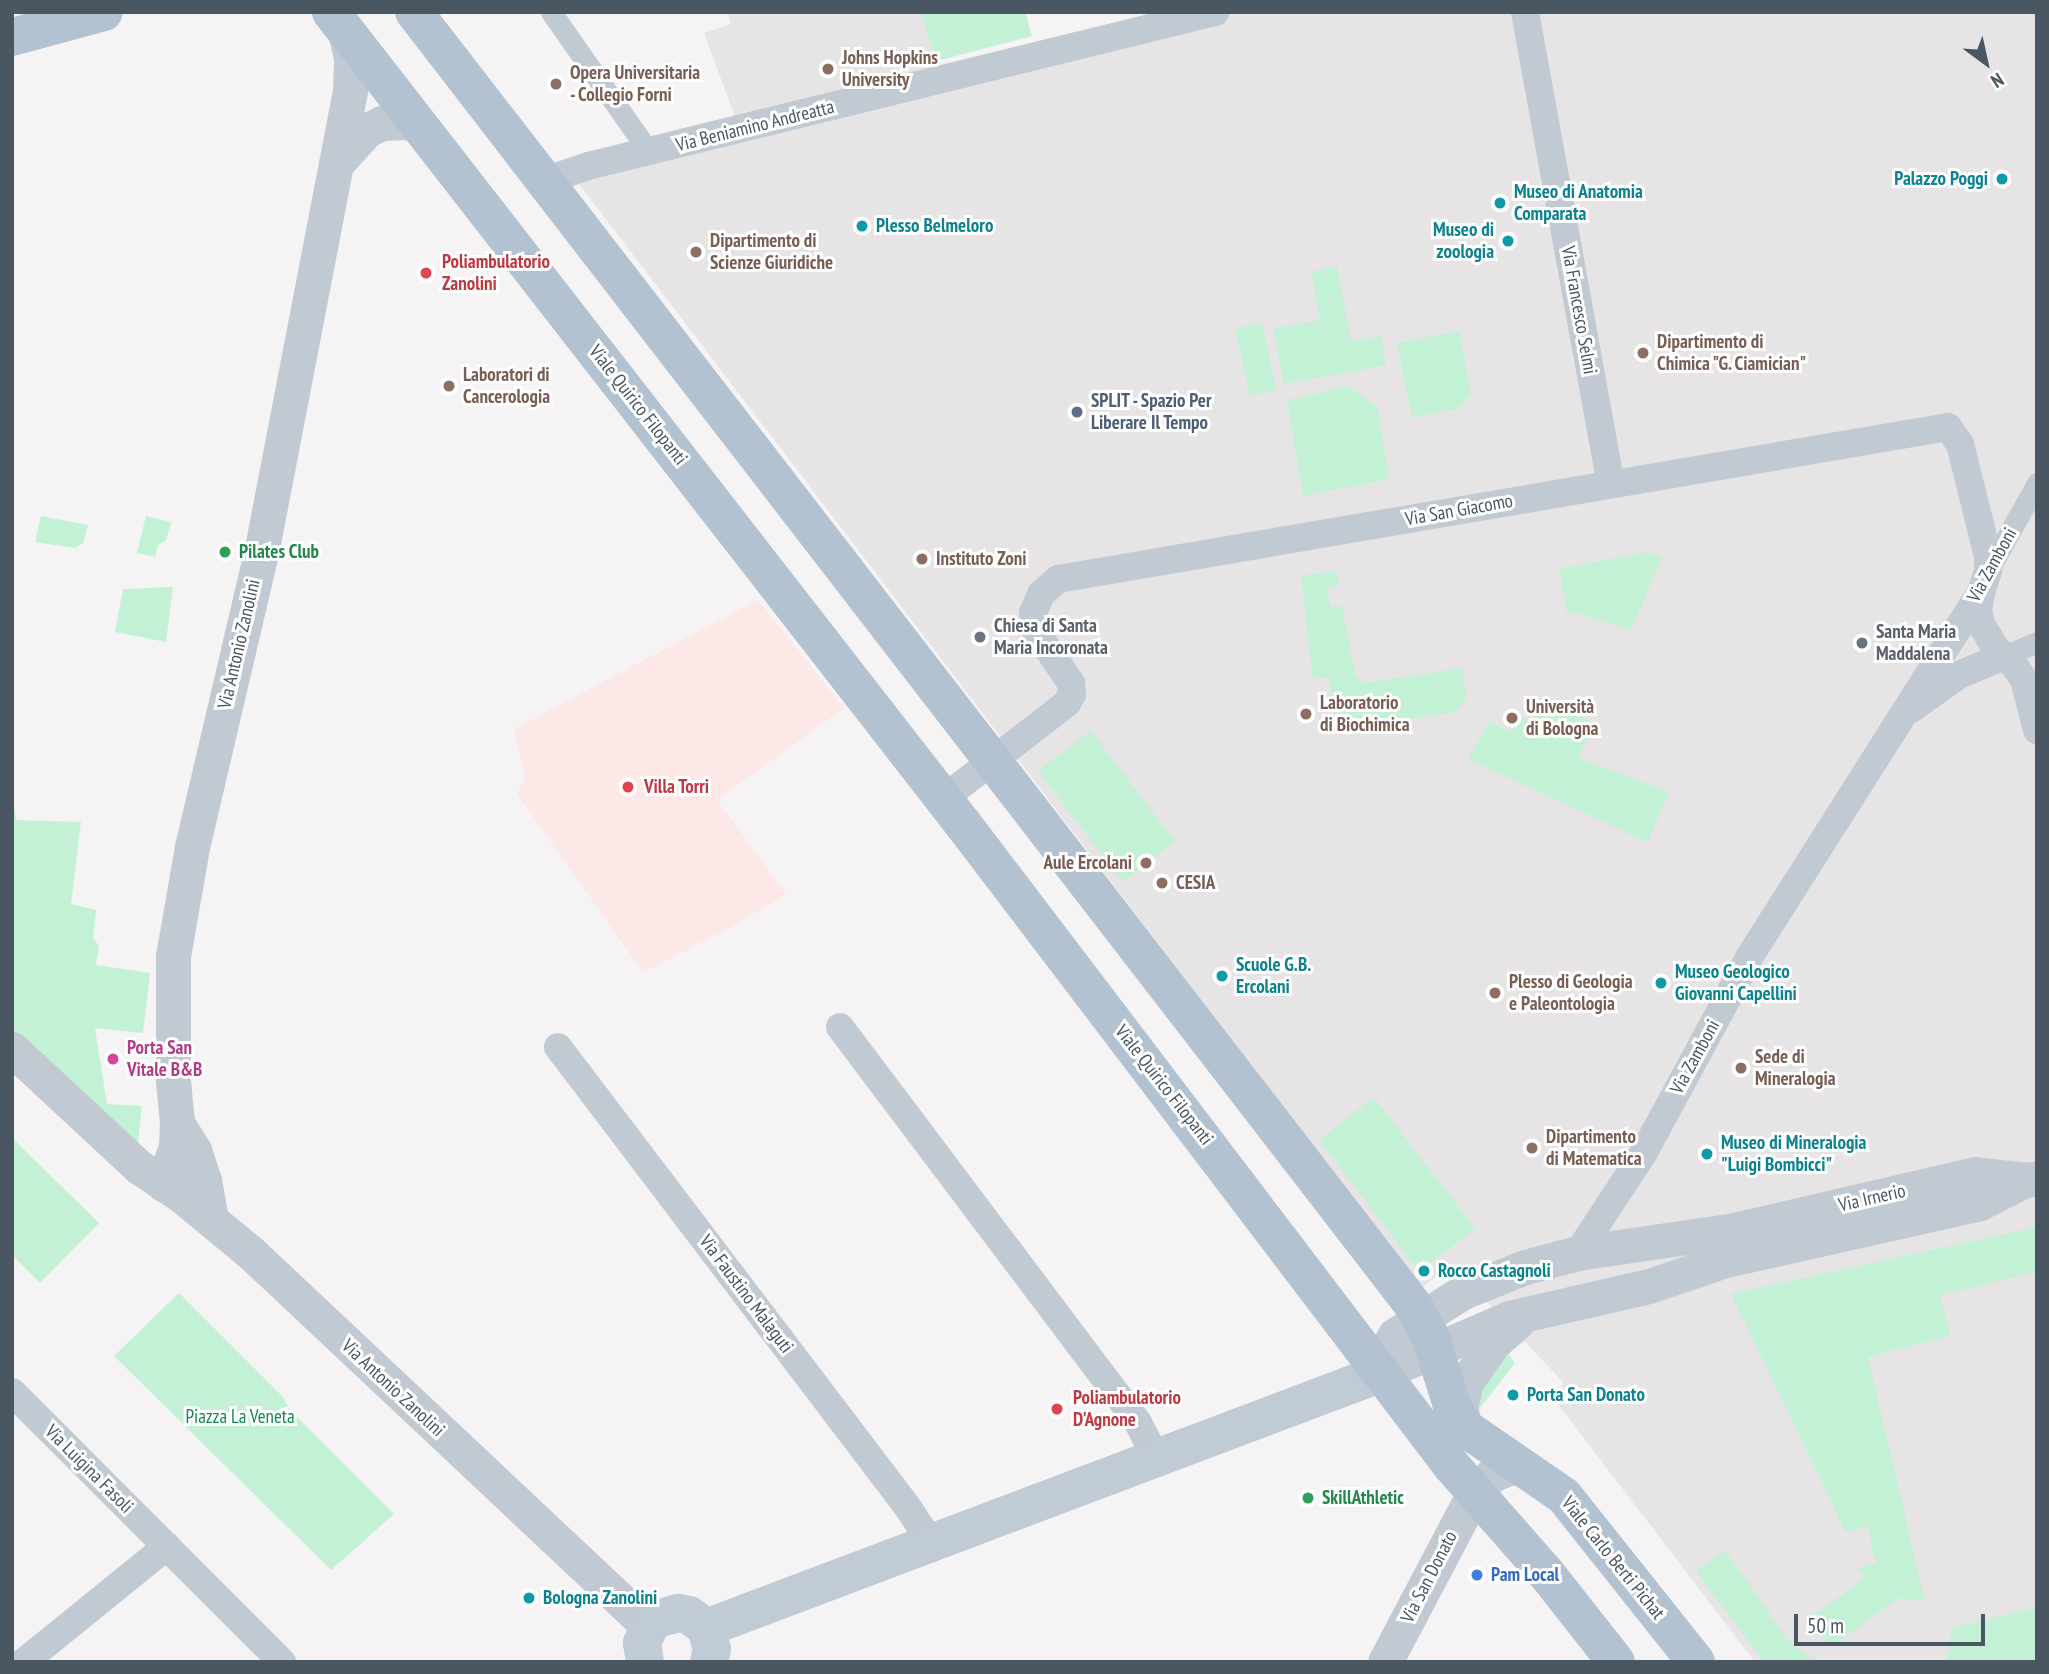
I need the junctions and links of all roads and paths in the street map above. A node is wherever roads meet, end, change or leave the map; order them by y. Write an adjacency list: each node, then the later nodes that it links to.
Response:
1 (104, 12): 7 (main road)
2 (551, 12): 9 (street)
3 (1214, 12): 9 (street, Via Beniamino Andreatta)
4 (1525, 12): 13 (street, Via Francesco Selmi)
5 (417, 14): 11 (main road)
6 (338, 21): 8 (main road, Viale Quirico Filopanti); 10 (street, Via Antonio Zanolini)
7 (12, 37)
8 (419, 126): 10 (street); 20 (main road, Viale Quirico Filopanti)
9 (649, 152): 11 (street, Via Beniamino Andreatta)
10 (334, 167): 24 (street, Via Antonio Zanolini)
11 (544, 181): 19 (main road)
12 (2037, 483): 14 (street, Via Zamboni)
13 (1611, 484): 14 (street, Via San Giacomo); 19 (street, Via San Giacomo)
14 (1984, 582): 16 (street); 17 (street, Via Zamboni)
15 (2037, 642): 16 (street)
16 (2004, 656): 17 (street, Via Zamboni); 18 (street)
17 (1901, 718): 29 (street, Via Zamboni)
18 (2037, 730)
19 (992, 761): 20 (street); 31 (main road)
20 (943, 799): 32 (main road, Viale Quirico Filopanti)
21 (840, 1027): 35 (street)
22 (558, 1047): 38 (street, Via Faustino Malaguti)
23 (12, 1049): 26 (street)
24 (177, 1123): 26 (street, Via Antonio Zanolini); 27 (street, Via Antonio Zanolini)
25 (2031, 1179): 28 (street, Via Irnerio)
26 (163, 1184): 27 (street)
27 (211, 1219): 40 (street, Via Antonio Zanolini)
28 (1722, 1247): 29 (street); 30 (street)
29 (1578, 1253): 31 (street)
30 (1538, 1311): 31 (street); 34 (street)
31 (1428, 1334): 32 (street); 34 (main road)
32 (1382, 1373): 35 (main road); 37 (main road, Viale Quirico Filopanti)
33 (12, 1392): 39 (street, Via Luigina Fasoli)
34 (1465, 1428): 36 (main road, Viale Carlo Berti Pichat)
35 (1157, 1458): 38 (main road)
36 (1518, 1465): 37 (street); 46 (main road, Viale Carlo Berti Pichat)
37 (1474, 1493): 44 (street, Via San Donato); 45 (main road)
38 (931, 1543): 41 (main road)
39 (166, 1546): 42 (street); 43 (street, Via Luigina Fasoli)
40 (647, 1644): 41 (main road)
41 (708, 1645)
42 (24, 1662)
43 (282, 1662)
44 (1385, 1662)
45 (1616, 1662)
46 (1696, 1662)

